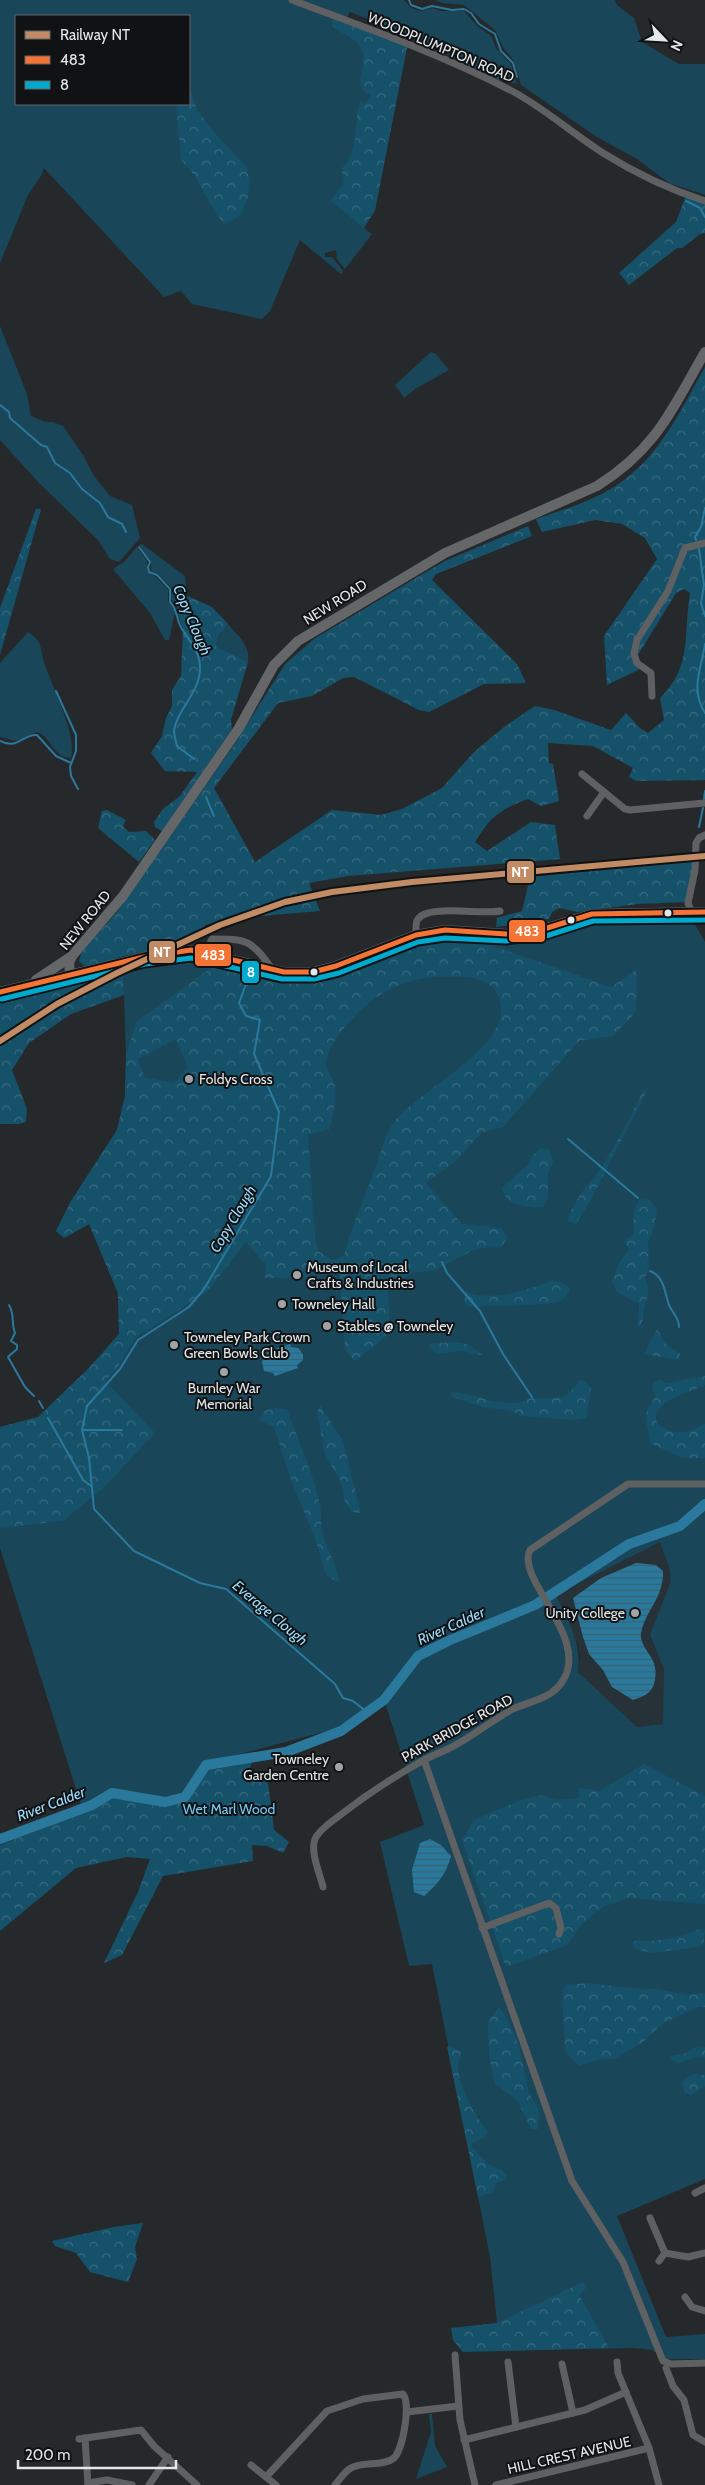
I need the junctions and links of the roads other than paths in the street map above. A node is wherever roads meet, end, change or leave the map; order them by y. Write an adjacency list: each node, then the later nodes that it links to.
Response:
1 (292, 0): 2 (street, WOODPLUMPTON ROAD)
2 (705, 201)
3 (705, 352): 16 (highway, NEW ROAD)
4 (705, 543): 5 (street)
5 (652, 696)
6 (582, 774): 7 (street)
7 (604, 792): 8 (street); 9 (street)
8 (705, 803)
9 (587, 816)
10 (705, 835): 12 (street)
11 (500, 911): 14 (street)
12 (690, 911): 13 (highway); 14 (highway)
13 (705, 912)
14 (416, 935): 17 (highway)
15 (205, 952): 17 (highway); 17 (street); 18 (highway)
16 (72, 956): 18 (highway, NEW ROAD); 19 (highway)
17 (272, 969)
18 (70, 974): 19 (highway)
19 (28, 984): 20 (highway)
20 (0, 992)
21 (705, 1484): 22 (street, PARK BRIDGE ROAD)
22 (424, 1760): 23 (street, PARK BRIDGE ROAD); 24 (street)
23 (323, 1887)
24 (482, 1928): 25 (street); 39 (street)
25 (560, 1934)
26 (705, 2188): 27 (street)
27 (695, 2193)
28 (650, 2218): 29 (street)
29 (664, 2253): 30 (street); 31 (street)
30 (705, 2253)
31 (659, 2261)
32 (685, 2298): 33 (street)
33 (705, 2311)
34 (455, 2355): 41 (street)
35 (508, 2362): 44 (street)
36 (617, 2362): 40 (street)
37 (705, 2363): 39 (street)
38 (562, 2364): 43 (street)
39 (664, 2364): 46 (street)
40 (626, 2392): 43 (street); 47 (street)
41 (458, 2406): 42 (street); 45 (street)
42 (407, 2412): 50 (street); 56 (street)
43 (573, 2412): 44 (street)
44 (516, 2427): 45 (street)
45 (464, 2440): 57 (street)
46 (705, 2442)
47 (649, 2448): 58 (street, HILL CREST AVENUE); 59 (street)
48 (168, 2457): 51 (street); 53 (street); 54 (street)
49 (251, 2465): 50 (street)
50 (266, 2477): 55 (street)
51 (88, 2484): 52 (street)
52 (132, 2485)
53 (149, 2485)
54 (197, 2485)
55 (276, 2485)
56 (335, 2485)
57 (475, 2485)
58 (496, 2485)
59 (659, 2485)

